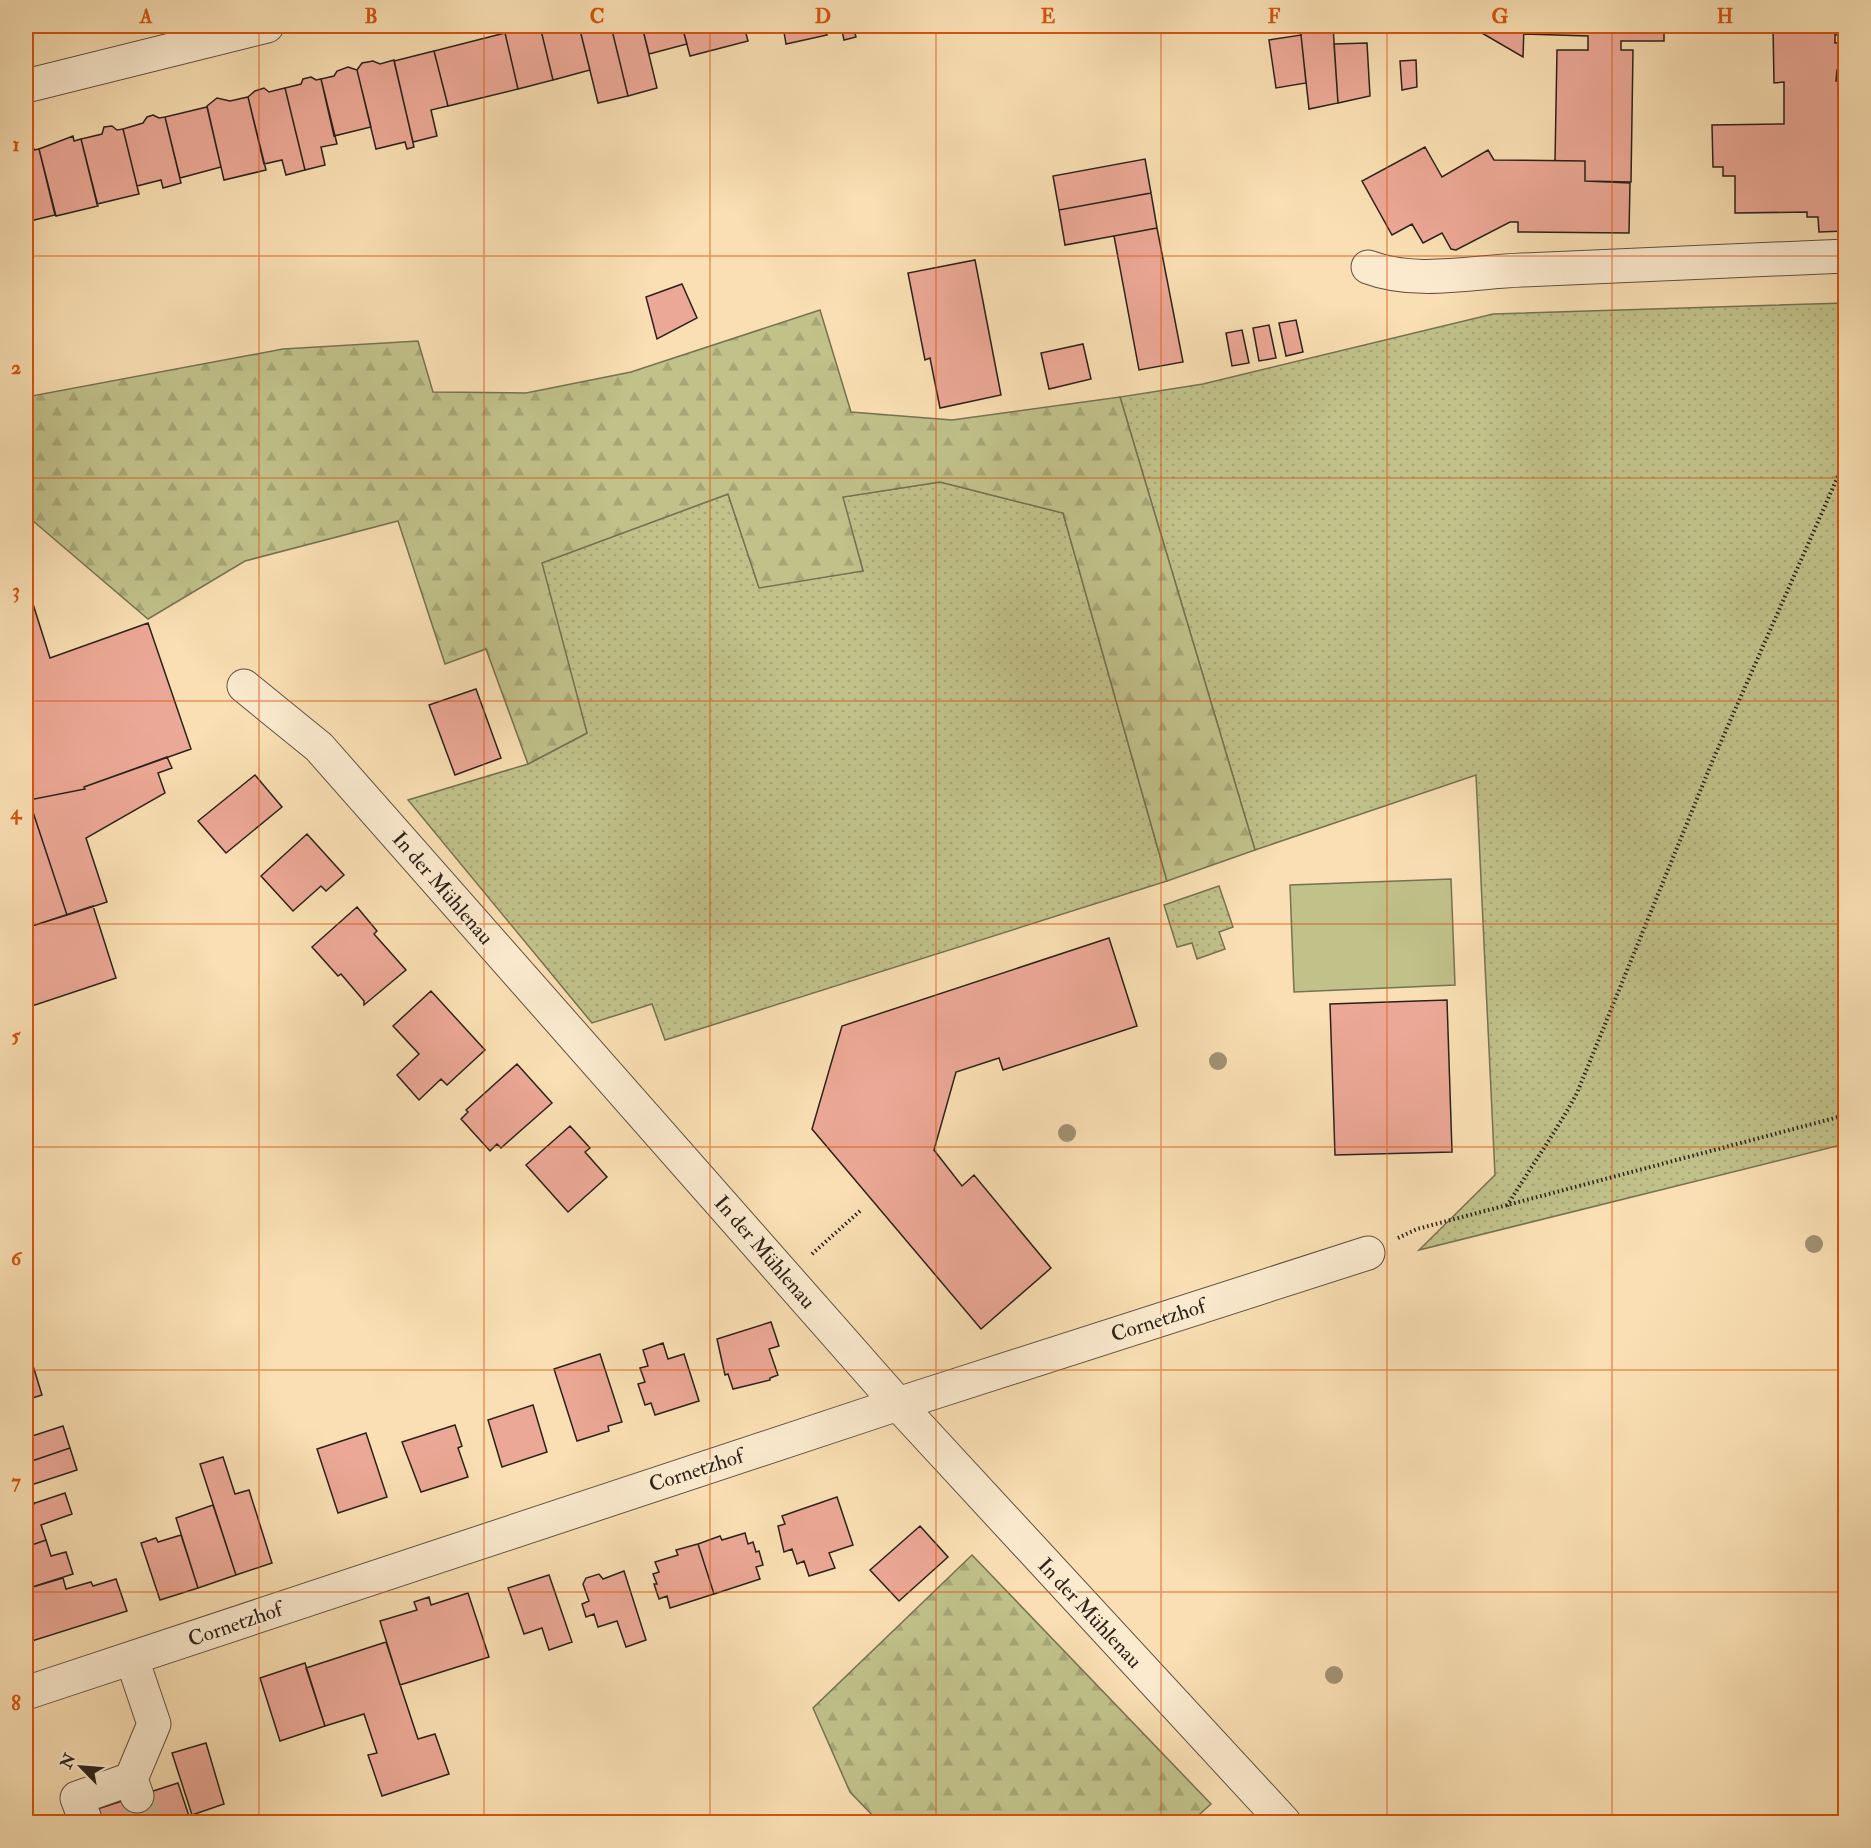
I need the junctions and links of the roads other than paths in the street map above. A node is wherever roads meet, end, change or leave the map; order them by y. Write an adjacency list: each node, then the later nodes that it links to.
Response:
1 (267, 26): 2 (street)
2 (26, 86)
3 (1845, 256): 4 (street)
4 (1368, 267)
5 (244, 686): 7 (street, In der Mühlenau)
6 (1368, 1252): 7 (street, Cornetzhof)
7 (898, 1404): 8 (street, Cornetzhof); 11 (street, In der Mühlenau)
8 (132, 1659): 9 (street, Cornetzhof); 10 (street)
9 (26, 1692)
10 (86, 1822)
11 (1284, 1822)

